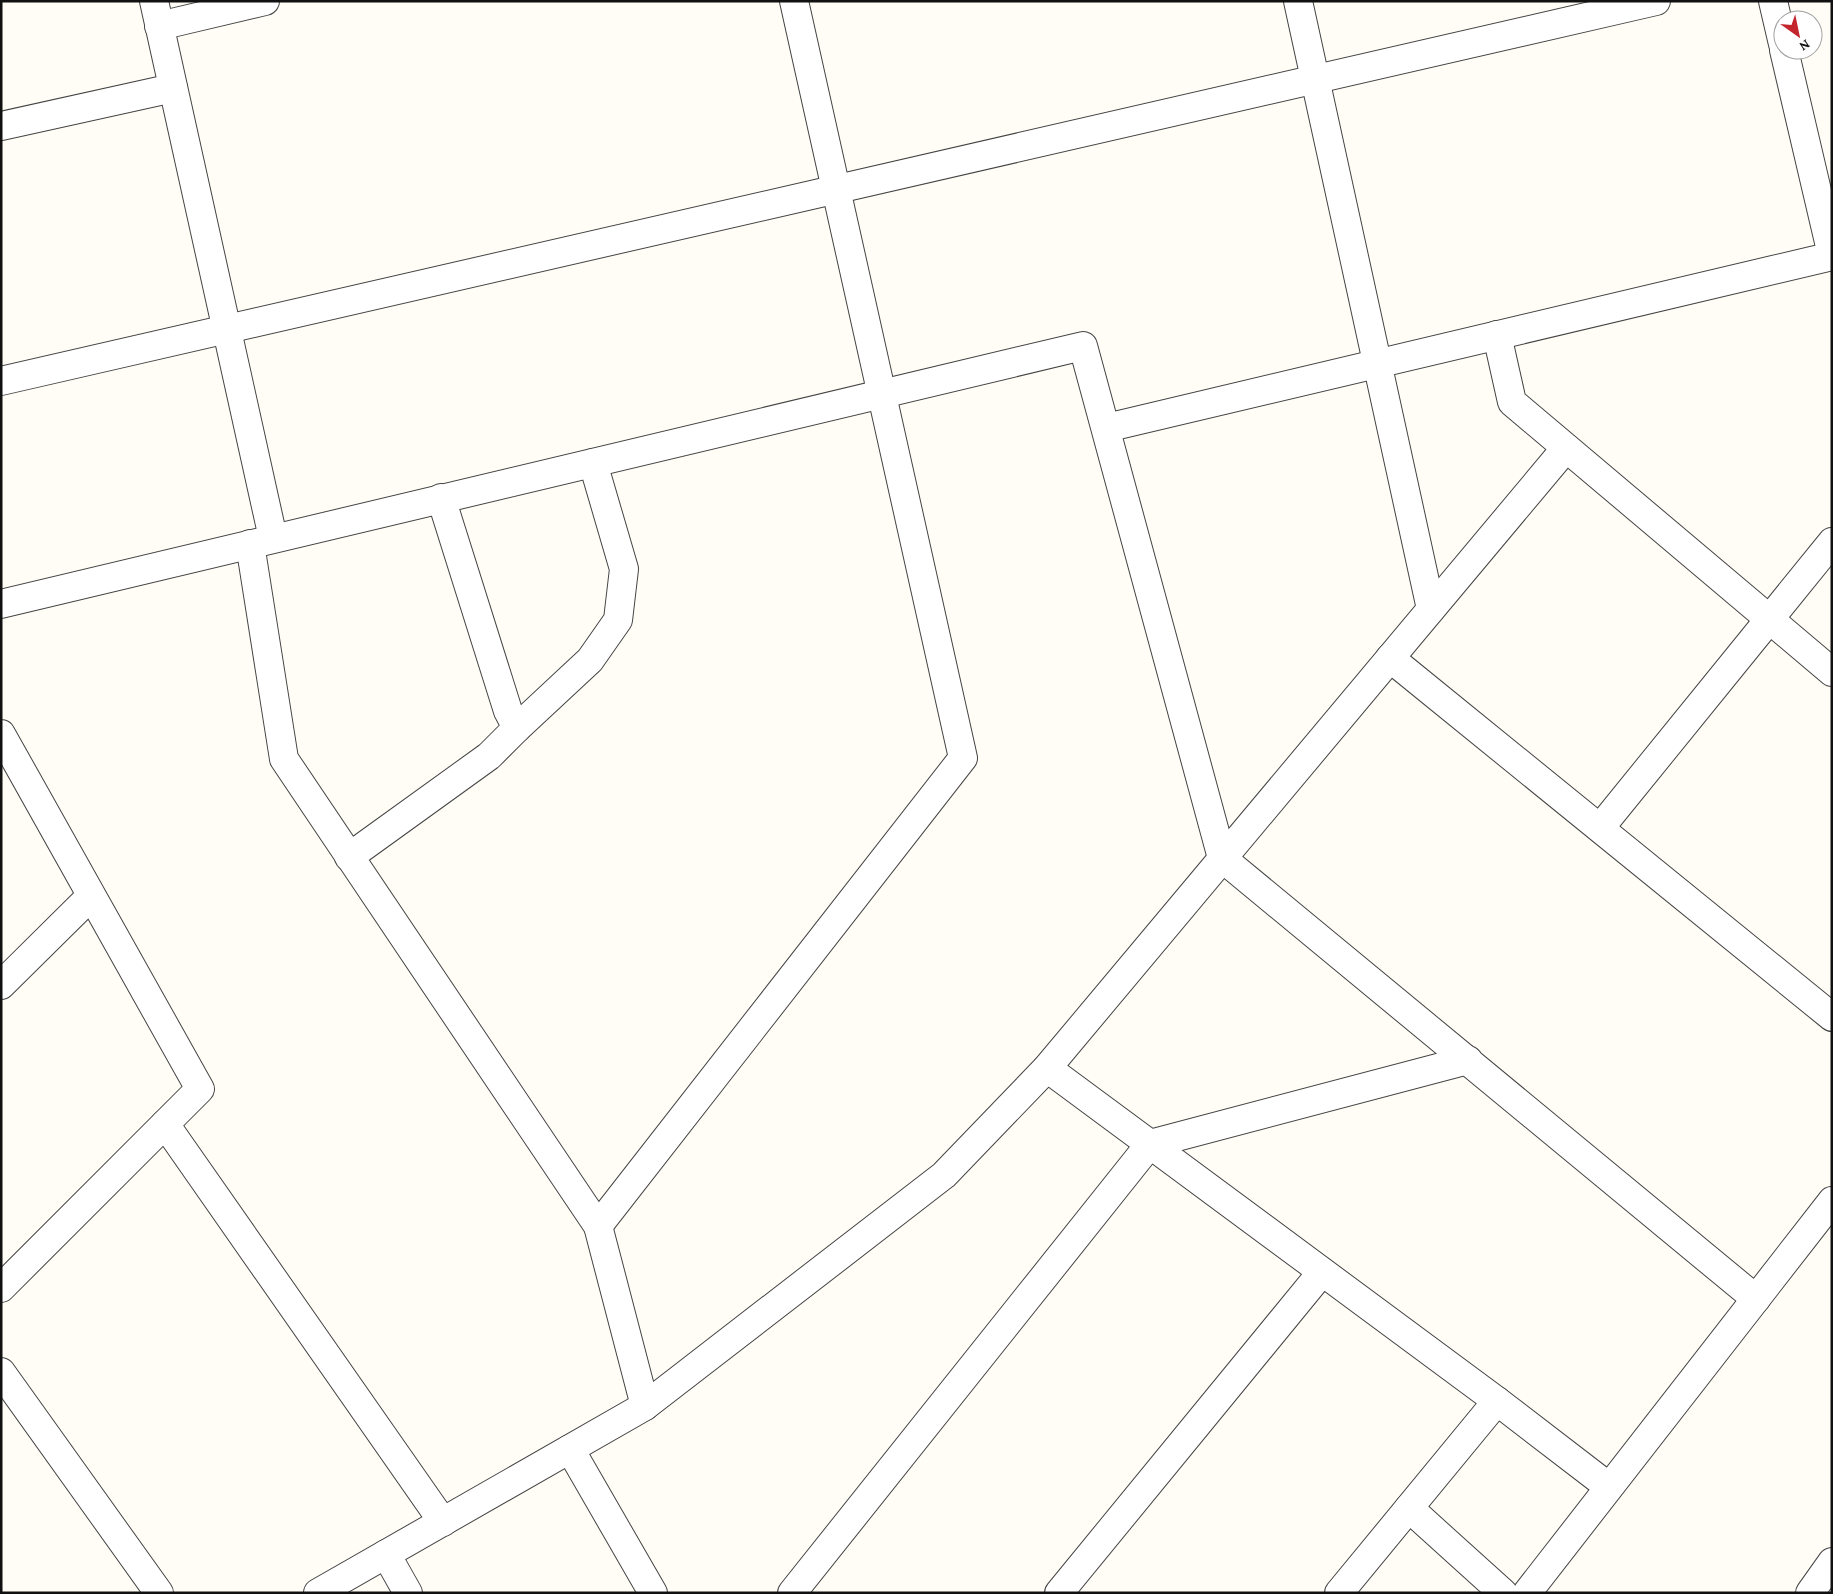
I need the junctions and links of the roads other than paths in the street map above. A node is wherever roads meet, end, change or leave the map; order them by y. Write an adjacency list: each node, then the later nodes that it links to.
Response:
1 (265, 1): 6 (street)
2 (794, 1): 11 (street)
3 (1298, 1): 8 (street)
4 (1656, 1): 5 (street)
5 (1556, 12): 8 (street)
6 (157, 14): 9 (street)
7 (1786, 60): 12 (street)
8 (1315, 80): 11 (street); 15 (street)
9 (173, 88): 10 (street); 13 (street)
10 (1, 126)
11 (836, 190): 13 (street); 17 (street)
12 (1832, 255): 14 (street)
13 (227, 329): 16 (street); 22 (street)
14 (1497, 335): 15 (street); 19 (street)
15 (1377, 364): 18 (street); 25 (street)
16 (1, 381)
17 (882, 394): 18 (street); 20 (street); 42 (street)
18 (1106, 428): 33 (street)
19 (1566, 448): 25 (street); 26 (street)
20 (593, 463): 21 (street); 29 (street)
21 (441, 498): 22 (street); 29 (street)
22 (262, 541): 24 (street); 32 (street)
23 (1832, 542): 26 (street)
24 (1, 604)
25 (1431, 609): 27 (street)
26 (1769, 619): 28 (street); 31 (street)
27 (1390, 658): 31 (street); 33 (street)
28 (1832, 672)
29 (517, 728): 32 (street)
30 (1, 734): 34 (street)
31 (1600, 828): 36 (street)
32 (350, 857): 42 (street)
33 (1222, 858): 37 (street); 38 (street)
34 (91, 896): 35 (street); 39 (street)
35 (1, 985)
36 (1832, 1017)
37 (1468, 1060): 40 (street); 45 (street)
38 (1047, 1068): 40 (street); 48 (street)
39 (165, 1124): 44 (street); 52 (street)
40 (1150, 1144): 43 (street); 59 (street)
41 (1832, 1201): 45 (street)
42 (598, 1226): 48 (street)
43 (1322, 1272): 47 (street); 60 (street)
44 (1, 1288)
45 (1756, 1299): 50 (street)
46 (1, 1372): 55 (street)
47 (1497, 1401): 50 (street); 51 (street)
48 (645, 1406): 49 (street)
49 (570, 1450): 52 (street); 58 (street)
50 (1609, 1487): 63 (street)
51 (1409, 1508): 61 (street); 62 (street)
52 (443, 1522): 53 (street)
53 (386, 1554): 56 (street); 57 (street)
54 (1832, 1562): 64 (street)
55 (159, 1593)
56 (318, 1593)
57 (408, 1593)
58 (653, 1593)
59 (792, 1593)
60 (1059, 1593)
61 (1339, 1593)
62 (1503, 1593)
63 (1527, 1593)
64 (1810, 1593)

